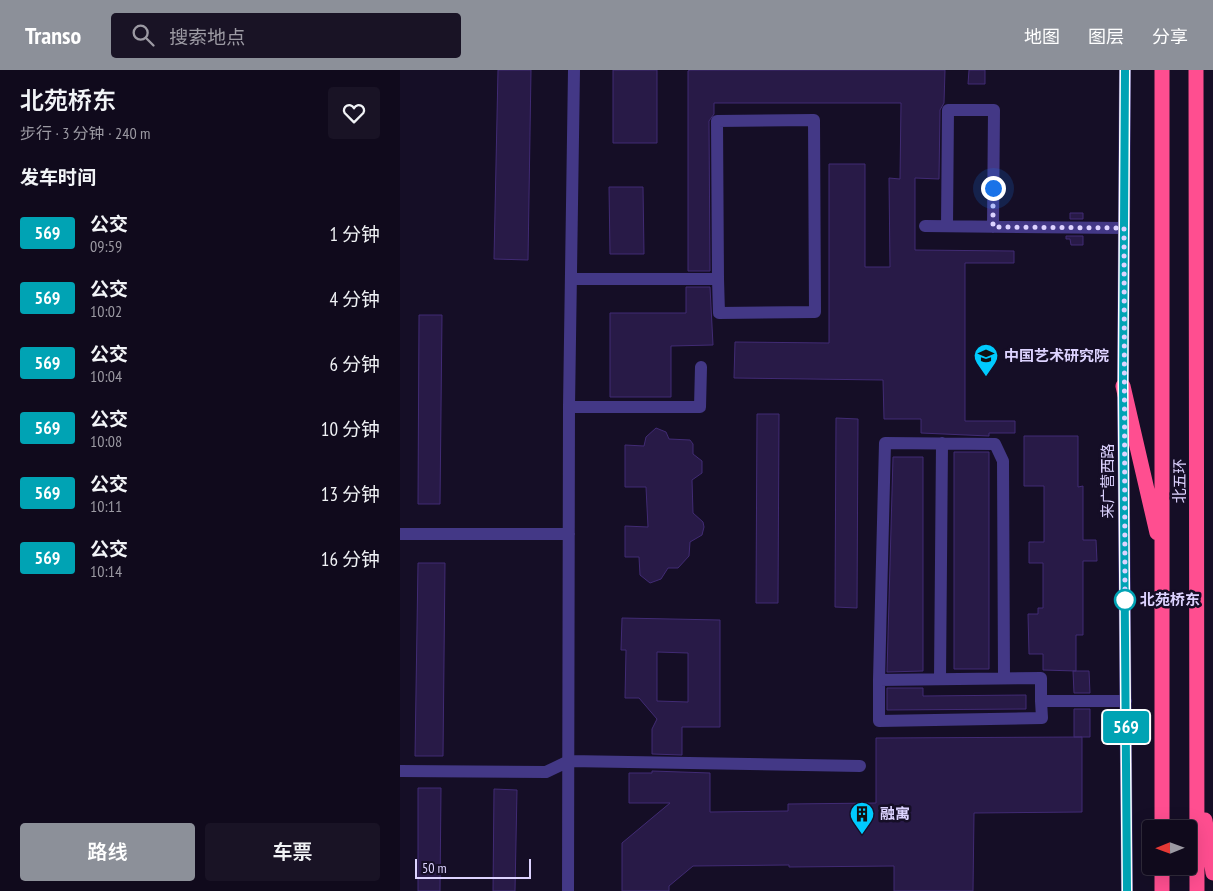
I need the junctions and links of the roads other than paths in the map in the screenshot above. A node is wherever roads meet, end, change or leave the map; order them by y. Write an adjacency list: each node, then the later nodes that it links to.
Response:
1 (574, 70): 9 (street)
2 (1126, 70): 8 (street, 来广营西路)
3 (1162, 70): 17 (highway, 北五环)
4 (1196, 70): 25 (highway, 北五环)
5 (925, 226): 6 (street)
6 (947, 226): 7 (street); 7 (street)
7 (993, 227): 8 (street)
8 (1124, 228): 12 (street, 来广营西路)
9 (571, 279): 10 (street); 13 (street)
10 (718, 279): 10 (street)
11 (700, 367): 13 (street)
12 (1123, 386): 17 (highway); 22 (street, 来广营西路)
13 (569, 407): 16 (street)
14 (942, 444): 18 (street); 19 (street); 20 (street)
15 (400, 534): 16 (street)
16 (569, 534): 23 (street)
17 (1163, 560): 27 (highway, 北五环)
18 (1004, 678): 19 (street); 21 (street)
19 (940, 679): 20 (street)
20 (879, 680): 21 (street)
21 (1042, 701): 22 (street)
22 (1126, 701): 31 (street, 来广营西路)
23 (569, 761): 24 (street); 26 (street); 30 (street)
24 (860, 766)
25 (1198, 768): 28 (highway); 33 (highway, 北五环)
26 (400, 771)
27 (1162, 820)
28 (1213, 873)
29 (1162, 875): 32 (highway)
30 (568, 891)
31 (1127, 891)
32 (1162, 891)
33 (1198, 891)

